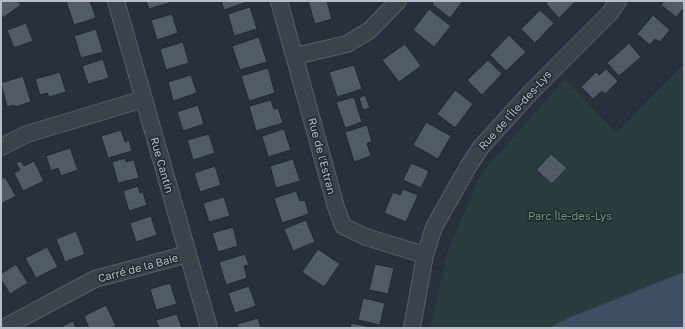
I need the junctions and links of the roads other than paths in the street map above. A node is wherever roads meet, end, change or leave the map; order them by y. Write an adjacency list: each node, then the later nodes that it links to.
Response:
1 (116, 1): 6 (street, Rue Cantin)
2 (279, 1): 5 (street, Rue de l'Estran)
3 (398, 1): 5 (street)
4 (618, 1): 9 (street, Rue de l'Île-des-Lys)
5 (295, 56): 9 (street, Rue de l'Estran)
6 (144, 99): 7 (street); 8 (street, Rue Cantin)
7 (1, 147)
8 (188, 254): 10 (street, Carré de la Baie); 11 (street, Rue Cantin)
9 (425, 256): 12 (street, Rue de l'Île-des-Lys)
10 (3, 328)
11 (209, 328)
12 (412, 328)

